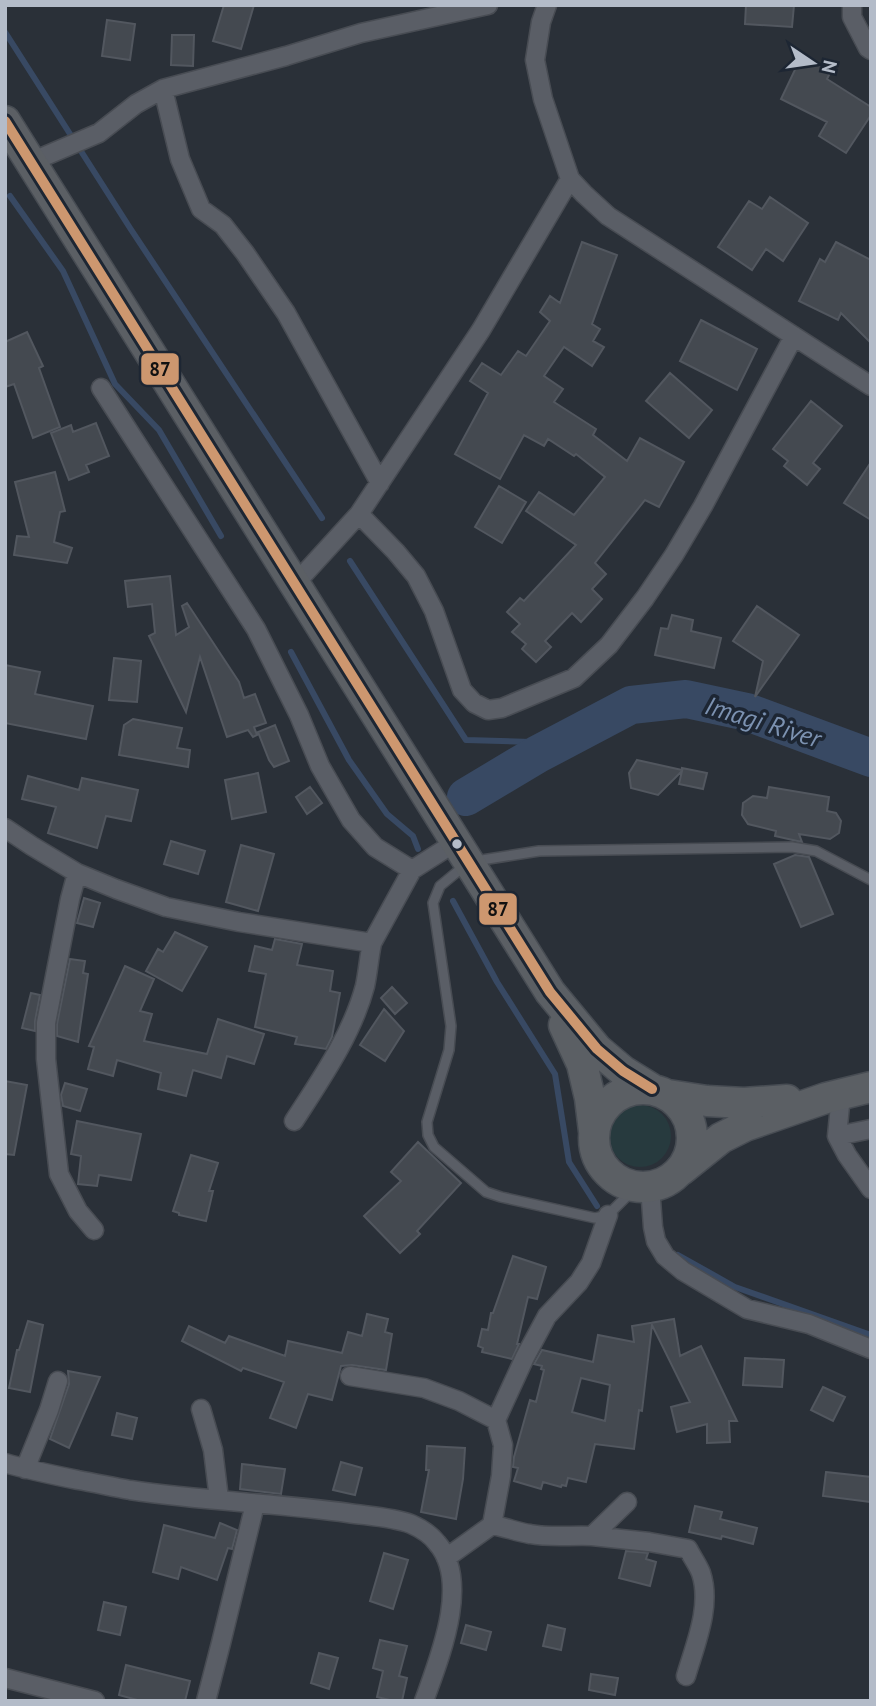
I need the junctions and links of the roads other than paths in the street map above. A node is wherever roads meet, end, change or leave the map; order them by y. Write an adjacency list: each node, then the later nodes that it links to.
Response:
1 (488, 5): 5 (street)
2 (547, 5): 8 (street)
3 (852, 5): 4 (street)
4 (871, 50)
5 (163, 89): 7 (street); 12 (street)
6 (5, 121): 7 (highway)
7 (31, 162): 14 (highway)
8 (570, 179): 9 (street); 12 (street)
9 (794, 336): 10 (street); 13 (street)
10 (871, 386)
11 (101, 388): 17 (street)
12 (380, 483): 13 (street)
13 (359, 514): 14 (street)
14 (295, 584): 16 (highway)
15 (5, 828): 18 (street)
16 (463, 852): 17 (street); 19 (lane); 21 (highway); 31 (lane)
17 (412, 870): 20 (street)
18 (77, 873): 20 (street); 32 (street)
19 (871, 880)
20 (372, 943): 25 (street)
21 (551, 992): 23 (highway); 27 (highway)
22 (871, 1087): 24 (highway)
23 (660, 1092): 24 (highway); 27 (highway); 29 (highway)
24 (834, 1096): 28 (street); 29 (highway)
25 (294, 1121)
26 (871, 1129): 28 (street)
27 (594, 1132): 29 (highway)
28 (837, 1136): 30 (street)
29 (653, 1183): 31 (lane); 33 (street)
30 (871, 1189)
31 (608, 1215): 37 (street)
32 (94, 1230)
33 (871, 1349)
34 (350, 1376): 37 (street)
35 (58, 1381): 39 (street)
36 (201, 1409): 40 (street)
37 (496, 1420): 43 (street)
38 (5, 1463): 39 (street)
39 (25, 1469): 40 (street)
40 (219, 1499): 42 (street)
41 (627, 1502): 44 (street)
42 (255, 1504): 45 (street); 49 (street)
43 (492, 1525): 44 (street); 45 (street)
44 (592, 1536): 46 (street)
45 (446, 1558): 50 (street)
46 (686, 1676)
47 (5, 1678): 48 (street)
48 (95, 1701)
49 (206, 1701)
50 (424, 1701)

